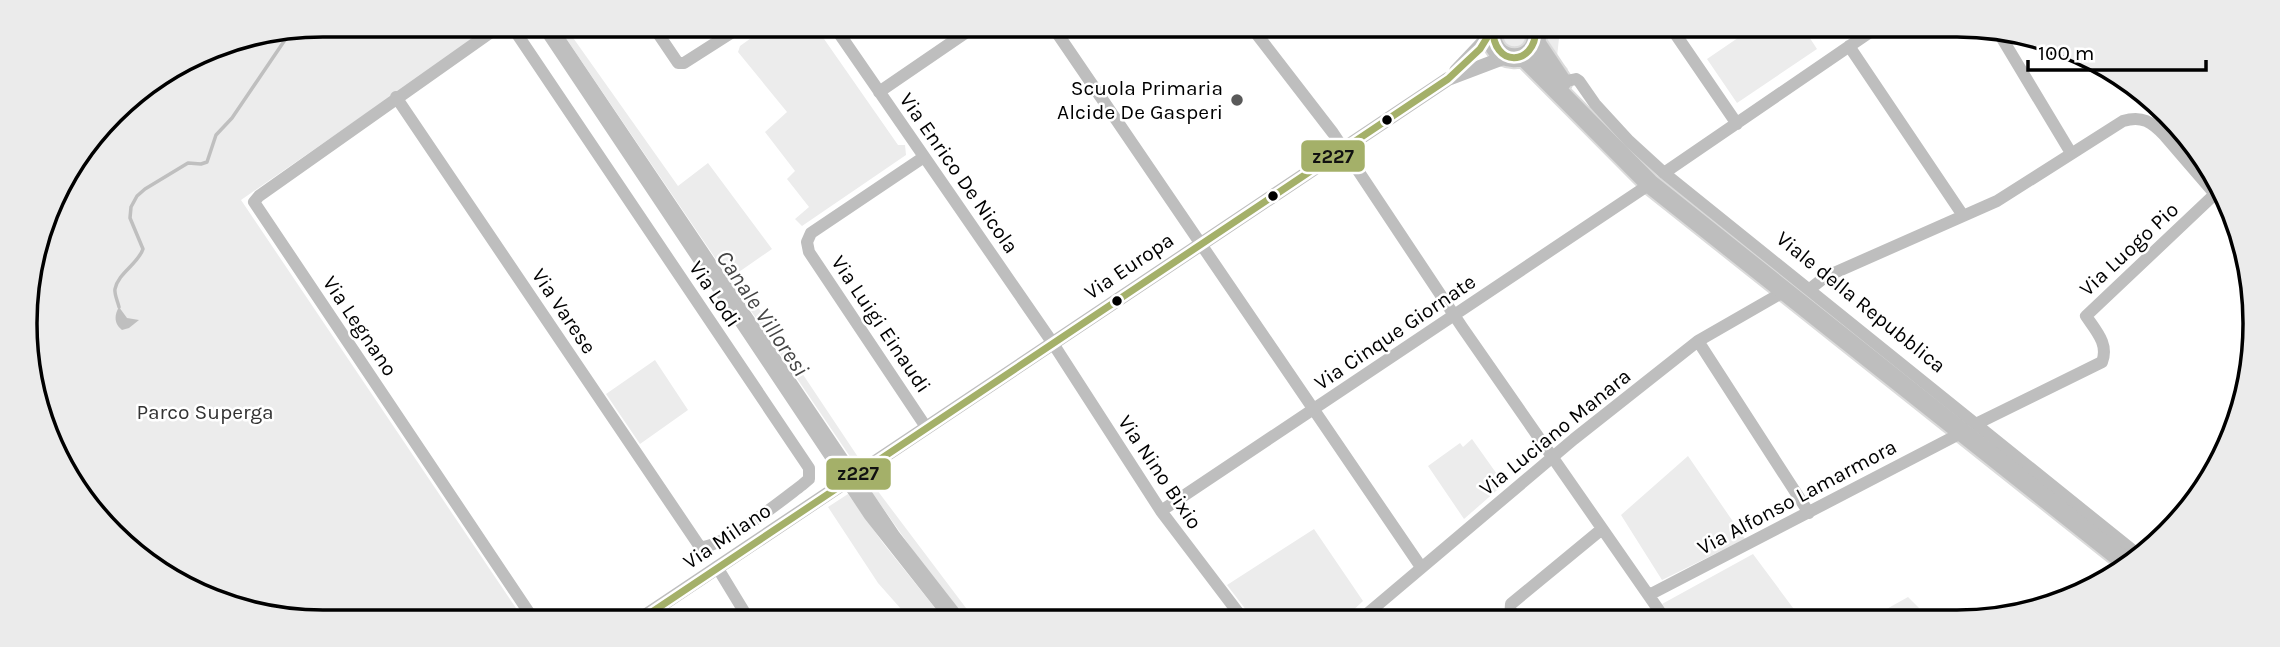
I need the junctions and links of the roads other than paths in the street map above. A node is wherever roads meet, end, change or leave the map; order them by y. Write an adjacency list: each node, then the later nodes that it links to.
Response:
1 (484, 37): 19 (street)
2 (519, 37): 44 (street, Via Lodi)
3 (660, 37): 4 (street)
4 (725, 37)
5 (842, 37): 18 (street, Via Enrico De Nicola)
6 (960, 37): 18 (street)
7 (1060, 37): 30 (street)
8 (1259, 37): 23 (street)
9 (1486, 37): 16 (street, Via Europa)
10 (1493, 37): 14 (main road)
11 (1677, 37): 20 (street)
12 (1862, 37): 15 (street, Via Cinque Giornate)
13 (2003, 41): 24 (street)
14 (1525, 46): 16 (street, Via Europa); 17 (main road, Viale della Repubblica); 22 (main road, Viale della Repubblica)
15 (1849, 46): 20 (street, Via Cinque Giornate); 29 (street)
16 (1448, 79): 23 (street, Via Europa)
17 (1562, 82): 22 (main road, Viale della Repubblica); 27 (street, Viale della Repubblica)
18 (880, 92): 25 (street, Via Enrico De Nicola)
19 (396, 97): 44 (street, Via Varese); 50 (street, Via Legnano)
20 (1737, 124): 27 (street, Via Cinque Giornate)
21 (2170, 132): 24 (street); 26 (street)
22 (1612, 146): 27 (main road, Viale della Repubblica)
23 (1344, 148): 30 (street, Via Europa); 33 (street)
24 (2071, 153): 29 (street)
25 (924, 157): 35 (street, Via Enrico De Nicola); 37 (street, Via Luigi Einaudi)
26 (2197, 168)
27 (1657, 179): 31 (street, Viale della Repubblica); 32 (main road, Viale della Repubblica); 33 (street, Via Cinque Giornate)
28 (2215, 200): 38 (street, Via Luogo Pio)
29 (1962, 215): 31 (street)
30 (1201, 243): 35 (street, Via Europa); 36 (street)
31 (1810, 289): 38 (street, Viale della Repubblica)
32 (1785, 291): 34 (street, Via Luciano Manara); 38 (main road, Viale della Repubblica)
33 (1454, 314): 36 (street, Via Cinque Giornate); 39 (street)
34 (1698, 341): 39 (street, Via Luciano Manara); 42 (street)
35 (1052, 342): 37 (street, Via Europa); 41 (street, Via Nino Bixio)
36 (1315, 409): 41 (street, Via Cinque Giornate); 47 (street)
37 (926, 427): 40 (street, Via Europa)
38 (1969, 428): 42 (street, Via Alfonso Lamarmora); 45 (street, Viale della Repubblica); 46 (main road, Viale della Repubblica)
39 (1552, 457): 43 (street); 47 (street, Via Luciano Manara)
40 (835, 488): 48 (street, Via Milano)
41 (1161, 511): 53 (street, Via Nino Bixio)
42 (1809, 513): 49 (street, Via Alfonso Lamarmora)
43 (1602, 529): 49 (street); 55 (street)
44 (700, 547)
45 (2132, 550)
46 (2121, 558)
47 (1421, 567): 54 (street, Via Luciano Manara)
48 (717, 568): 51 (street, Via Milano); 52 (street)
49 (1649, 595): 56 (street)
50 (527, 610)
51 (654, 610)
52 (743, 610)
53 (1235, 610)
54 (1371, 610)
55 (1511, 610)
56 (1659, 610)

